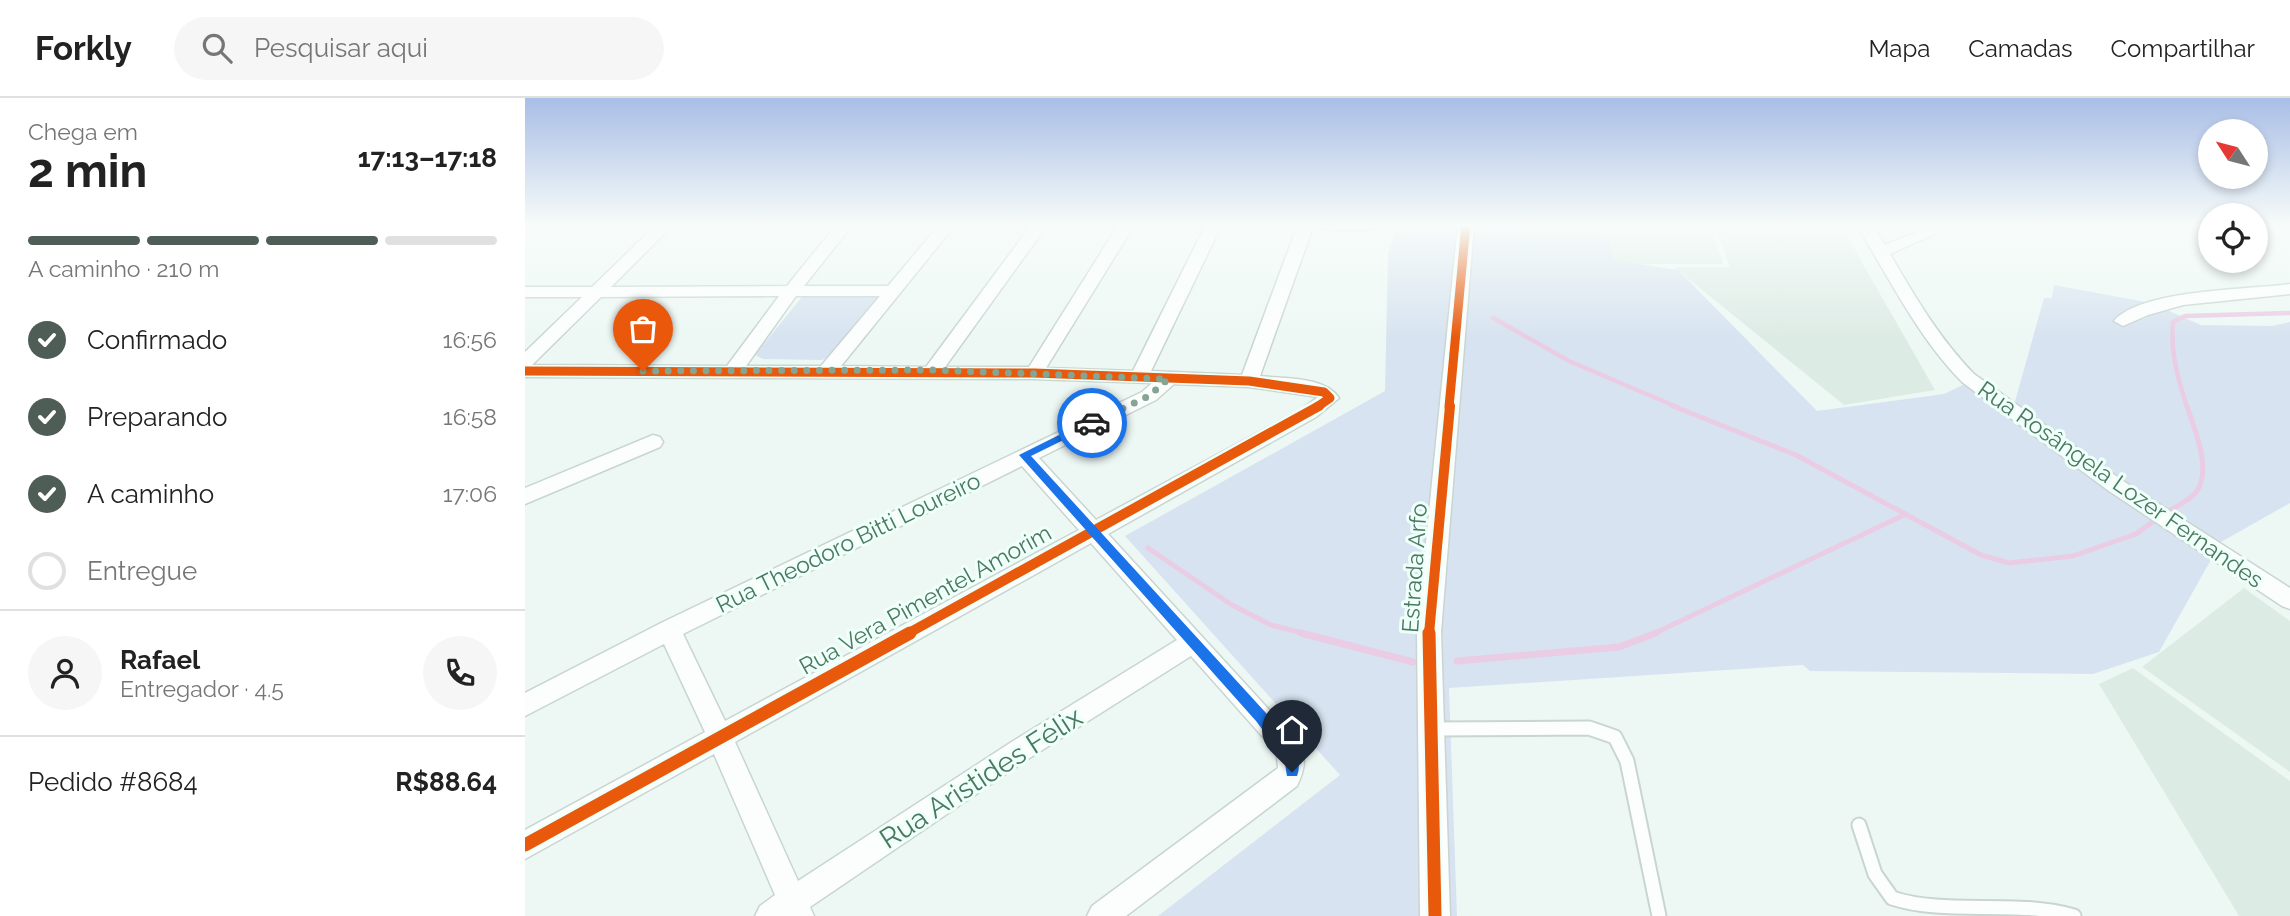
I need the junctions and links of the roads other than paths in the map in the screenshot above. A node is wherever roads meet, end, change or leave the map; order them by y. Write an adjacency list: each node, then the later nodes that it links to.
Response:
1 (627, 262): 13 (street)
2 (815, 262): 14 (street)
3 (917, 262): 11 (street)
4 (1012, 262): 18 (street)
5 (1102, 262): 21 (street)
6 (1195, 262): 22 (street)
7 (1292, 262): 24 (street)
8 (1462, 262): 33 (street, Estrada Arfo)
9 (1889, 262): 29 (street, Rua Rosângela Lozer Fernandes)
10 (2290, 289): 15 (street)
11 (894, 291): 14 (street); 17 (street)
12 (525, 292): 13 (street)
13 (596, 292): 14 (street); 16 (street)
14 (791, 292): 20 (street)
15 (2123, 321)
16 (525, 362)
17 (828, 370): 18 (street); 20 (street)
18 (933, 370): 21 (street)
19 (525, 371): 20 (street)
20 (732, 372)
21 (1034, 373): 22 (street)
22 (1139, 378): 23 (street)
23 (1168, 379): 24 (street); 26 (street, Rua Theodoro Bitti Loureiro)
24 (1249, 381): 28 (street, Rua Vera Pimentel Amorim)
25 (653, 442): 27 (street)
26 (1024, 455): 28 (street); 30 (street, Rua Theodoro Bitti Loureiro)
27 (525, 496)
28 (1094, 530): 31 (street); 34 (street, Rua Vera Pimentel Amorim)
29 (2290, 600)
30 (669, 631): 32 (street, Rua Theodoro Bitti Loureiro); 34 (street)
31 (1194, 642): 37 (street, Rua Aristides Félix); 38 (street)
32 (525, 705)
33 (1432, 729): 39 (street, Estrada Arfo); 40 (lane)
34 (720, 737): 36 (street, Rua Vera Pimentel Amorim); 37 (street)
35 (1859, 825): 41 (lane)
36 (525, 845)
37 (787, 911)
38 (1102, 916)
39 (1435, 916)
40 (1659, 916)
41 (2074, 916)

